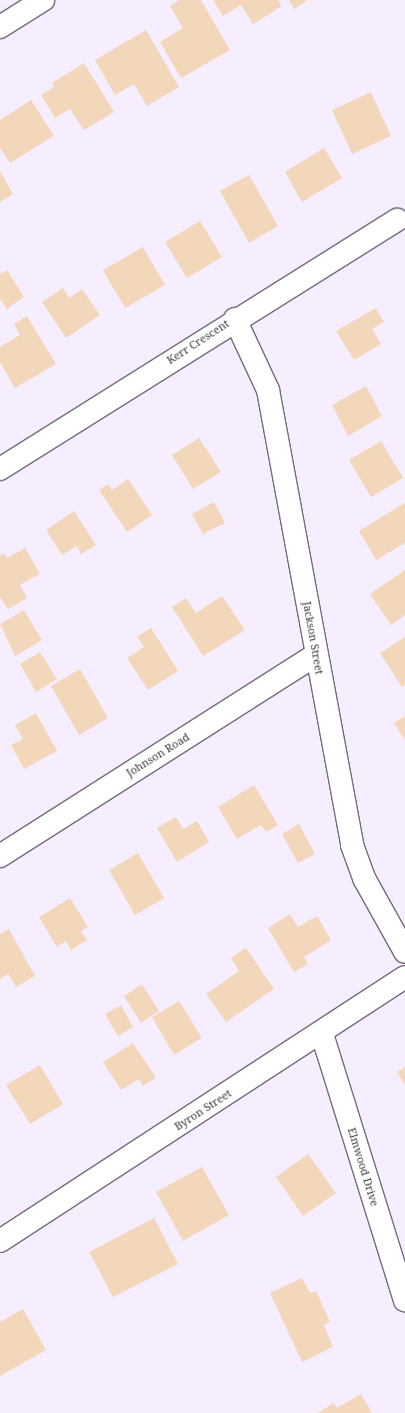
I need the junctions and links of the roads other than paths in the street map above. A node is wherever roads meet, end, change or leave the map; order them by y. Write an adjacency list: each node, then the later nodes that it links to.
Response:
1 (43, 0): 2 (street)
2 (0, 27)
3 (397, 220): 4 (street, Kerr Crescent)
4 (235, 318): 5 (street, Kerr Crescent); 6 (street, Jackson Street)
5 (0, 468)
6 (316, 655): 7 (street, Johnson Road); 8 (street, Jackson Street)
7 (0, 856)
8 (405, 952)
9 (405, 977): 10 (street, Byron Street)
10 (322, 1034): 11 (street, Byron Street); 12 (street, Elmwood Drive)
11 (0, 1240)
12 (405, 1300)

